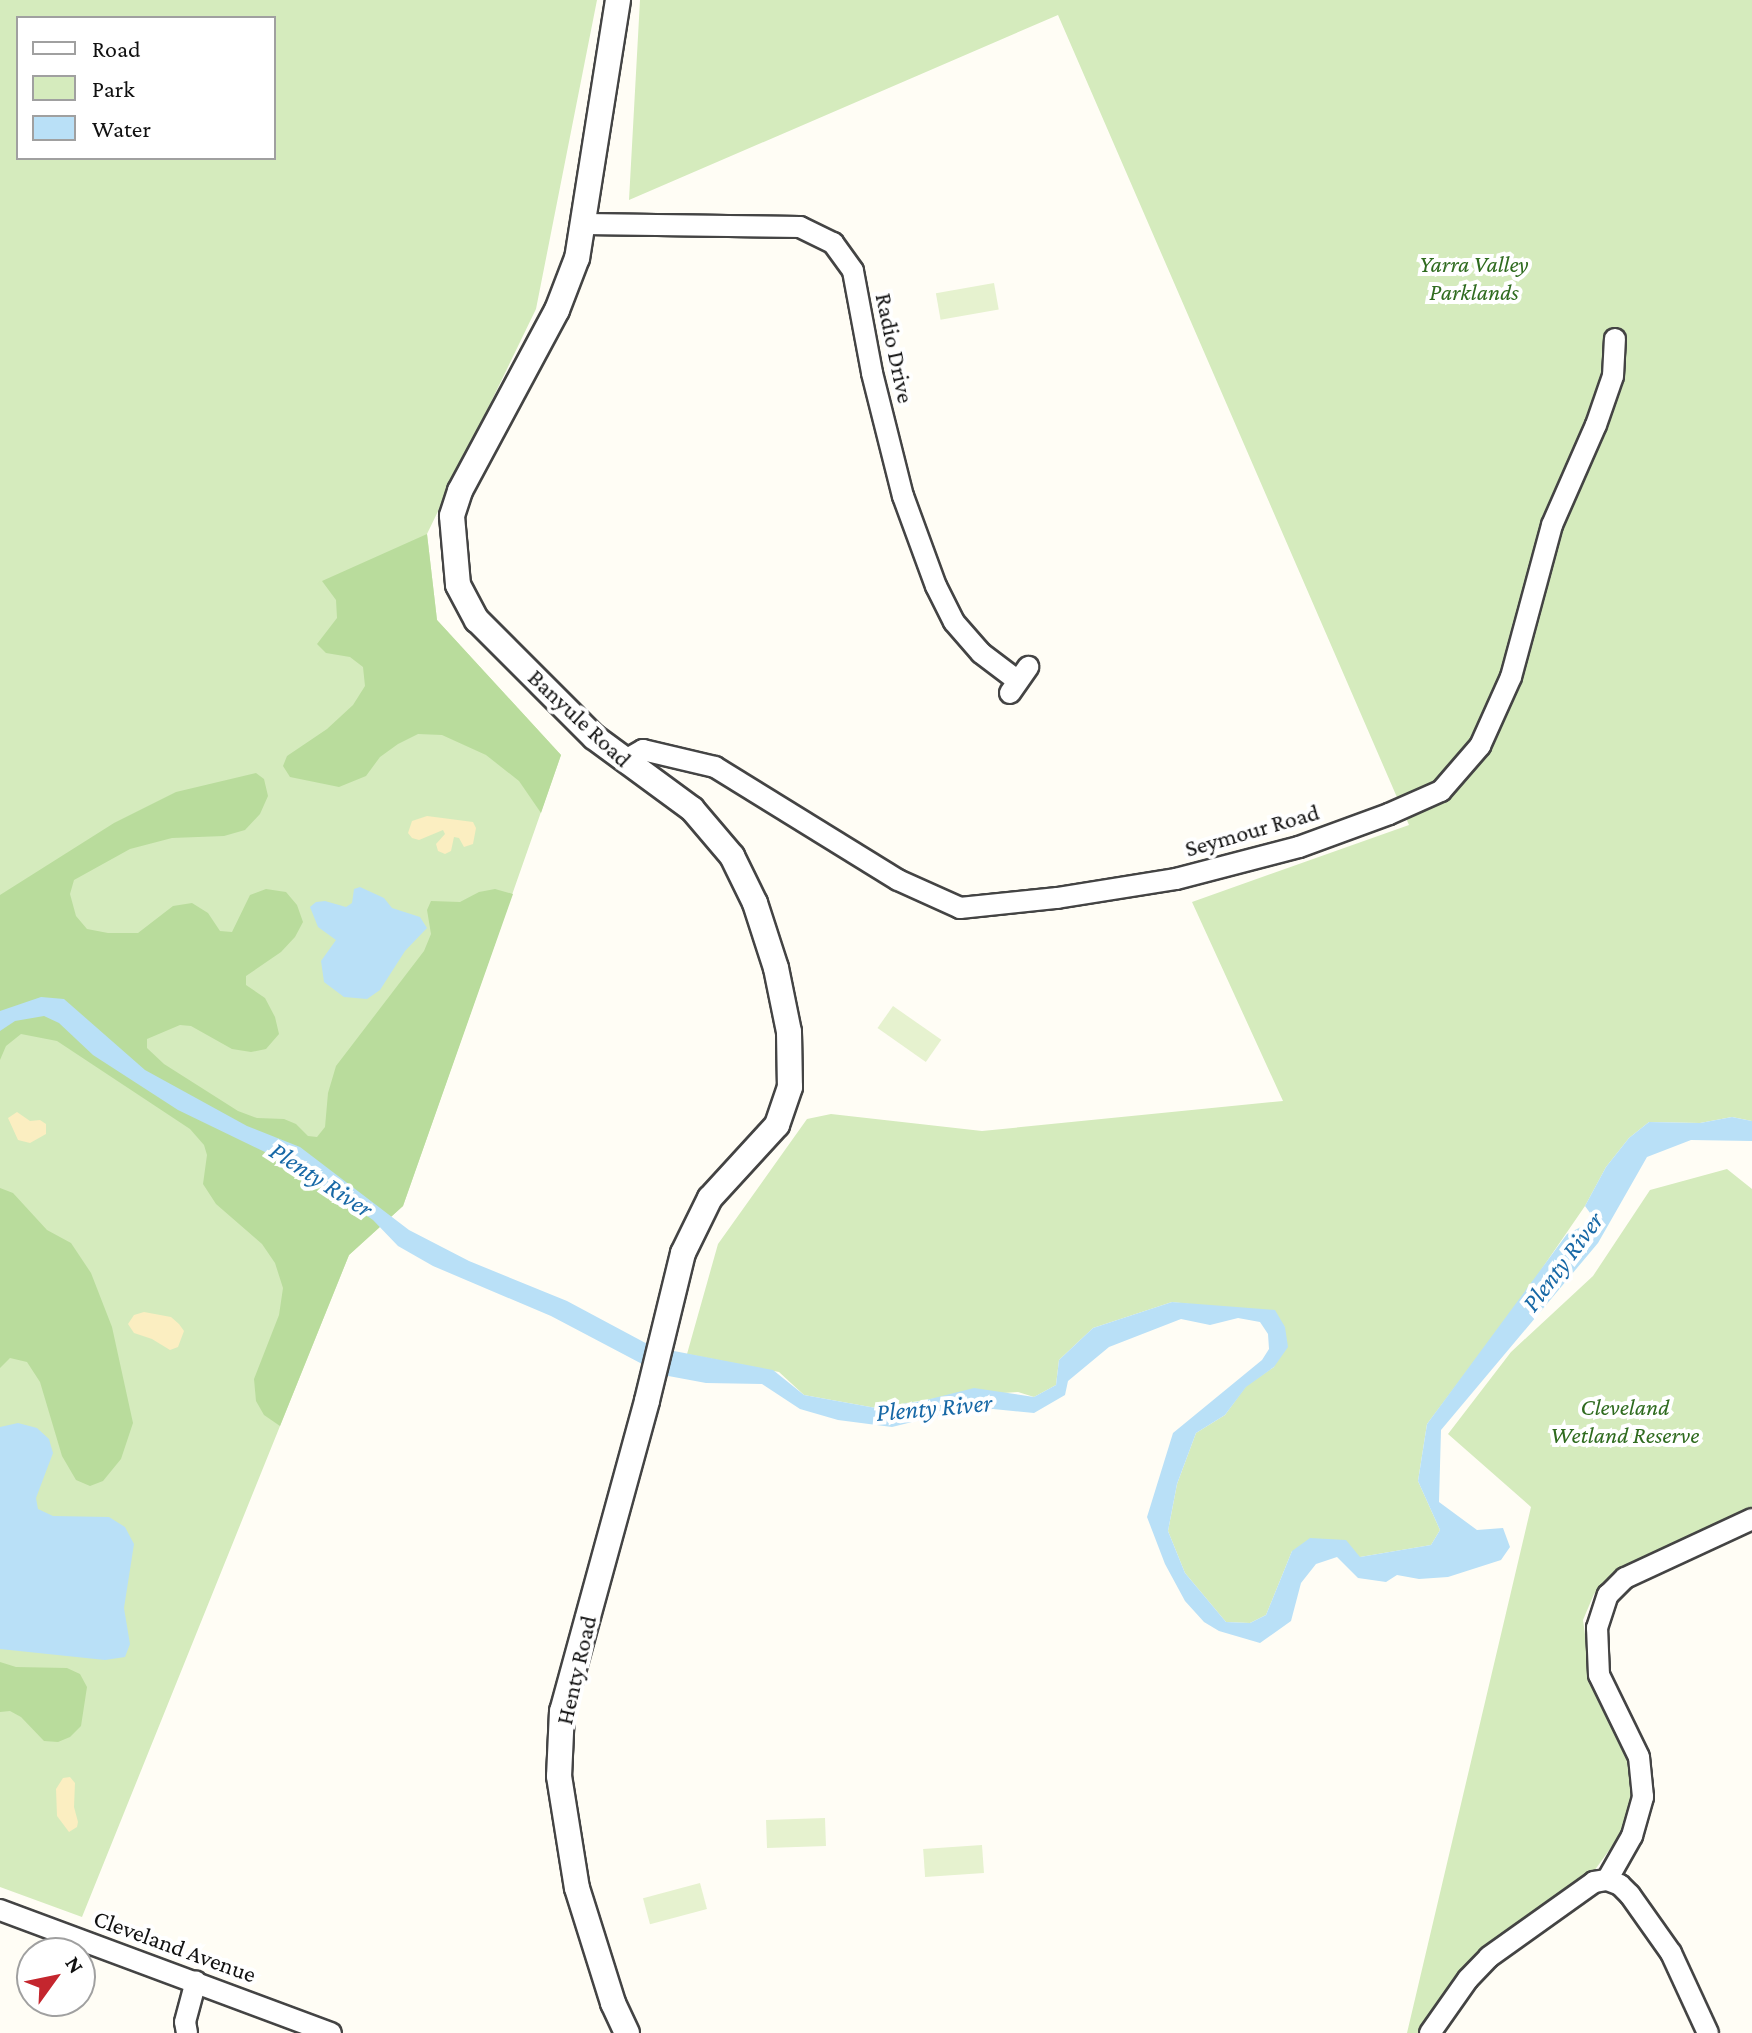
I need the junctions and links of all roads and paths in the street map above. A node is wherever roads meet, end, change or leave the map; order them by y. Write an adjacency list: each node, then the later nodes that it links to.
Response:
1 (618, 0): 2 (street, Banyule Road)
2 (585, 224): 4 (street, Radio Drive); 5 (street, Banyule Road)
3 (1615, 339): 5 (street, Seymour Road)
4 (1019, 681)
5 (624, 761): 6 (street, Banyule Road)
6 (647, 1401): 13 (street, Henty Road)
7 (1752, 1519): 8 (street)
8 (1607, 1880): 14 (street); 15 (street)
9 (0, 1910): 10 (street, Cleveland Avenue)
10 (196, 1981): 11 (street); 12 (street, Cleveland Avenue)
11 (187, 2033)
12 (331, 2033)
13 (627, 2033)
14 (1430, 2033)
15 (1708, 2033)

